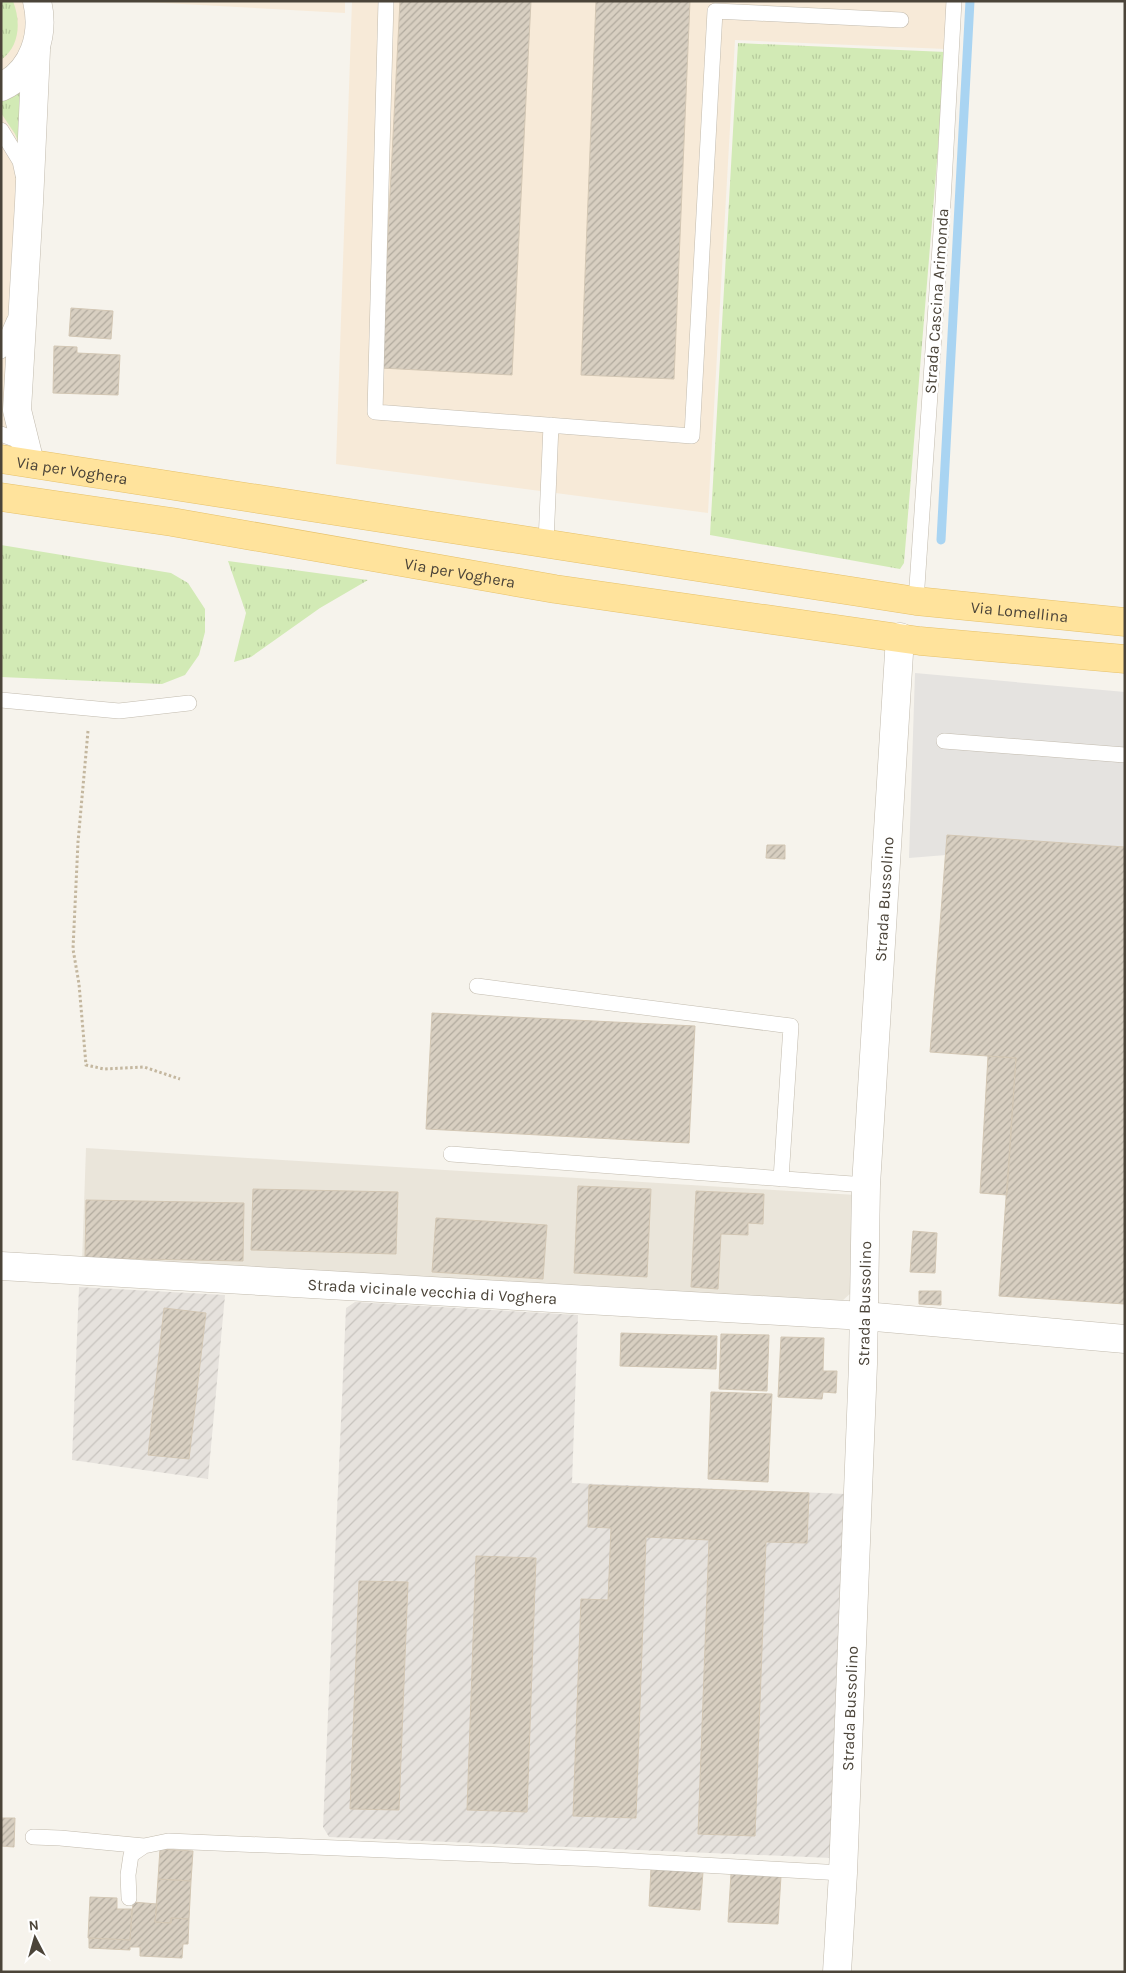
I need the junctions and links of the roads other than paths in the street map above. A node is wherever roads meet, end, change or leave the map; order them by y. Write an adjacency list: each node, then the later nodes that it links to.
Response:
1 (37, 1): 5 (street)
2 (386, 1): 12 (lane)
3 (954, 1): 17 (lane, Strada Cascina Arimonda)
4 (900, 20): 12 (lane)
5 (36, 50): 6 (street); 9 (street)
6 (11, 80): 8 (lane)
7 (1, 130): 8 (lane)
8 (20, 161): 9 (lane)
9 (29, 203): 10 (street)
10 (24, 299): 11 (lane); 13 (street)
11 (1, 351)
12 (551, 425): 16 (lane)
13 (19, 447): 14 (main road, Via per Voghera); 16 (main road, Via per Voghera)
14 (1, 459)
15 (1, 497): 19 (main road, Via per Voghera)
16 (546, 543): 17 (main road, Via per Voghera)
17 (916, 600): 18 (main road, Via Lomellina)
18 (1125, 622)
19 (910, 639): 20 (main road); 28 (street, Strada Bussolino)
20 (1125, 659)
21 (1, 700): 22 (lane)
22 (189, 703)
23 (944, 740): 24 (lane)
24 (1125, 754)
25 (477, 986): 27 (lane)
26 (451, 1154): 27 (lane)
27 (781, 1179): 28 (lane)
28 (866, 1185): 30 (street, Strada Bussolino)
29 (1, 1266): 30 (street, Strada vicinale vecchia di Voghera)
30 (864, 1316): 31 (street, Strada vicinale vecchia di Voghera); 34 (street, Strada Bussolino)
31 (1125, 1339)
32 (33, 1837): 33 (lane)
33 (144, 1846): 34 (lane); 35 (lane)
34 (843, 1874): 36 (street, Strada Bussolino)
35 (129, 1898)
36 (837, 1972)

